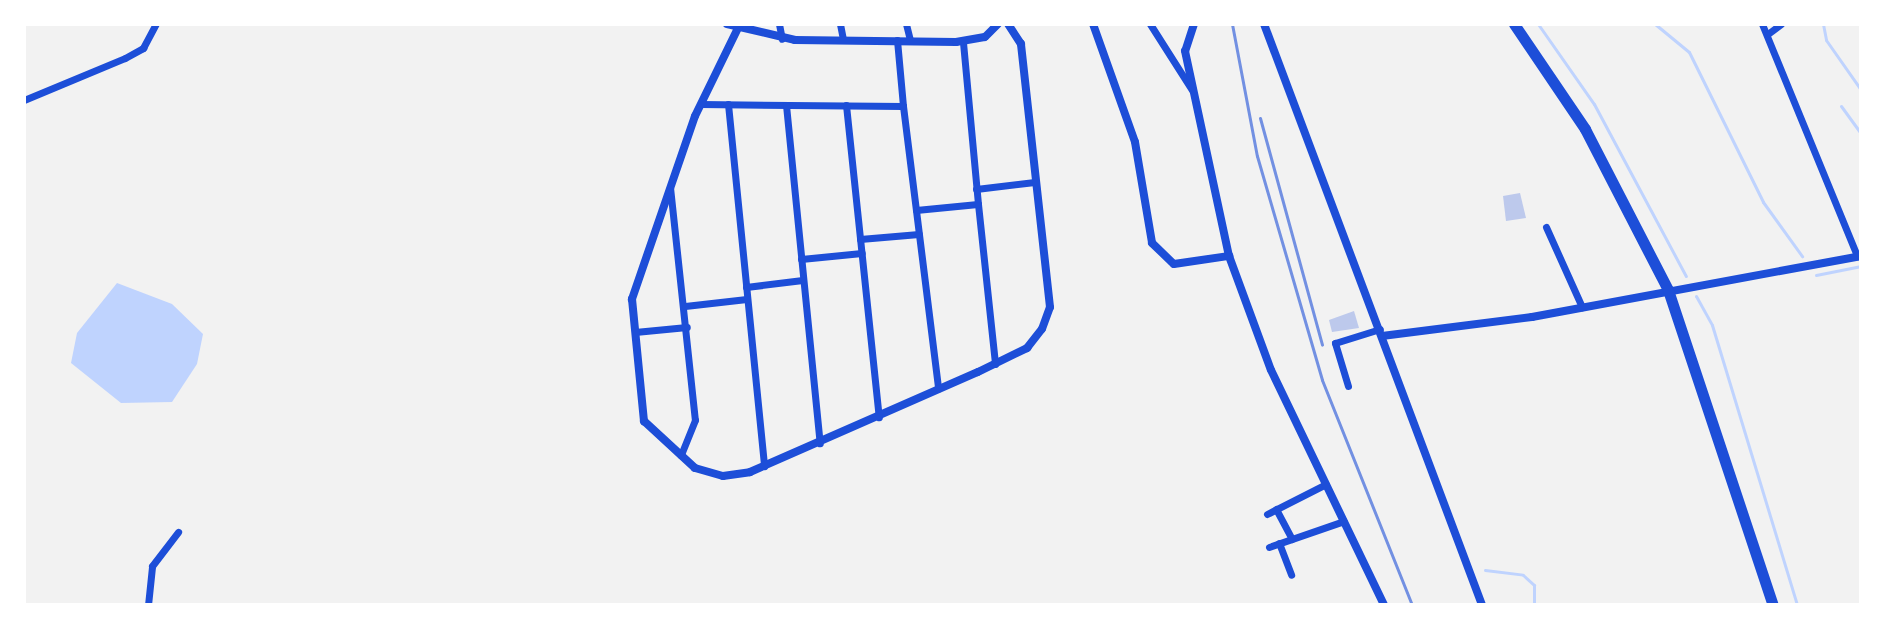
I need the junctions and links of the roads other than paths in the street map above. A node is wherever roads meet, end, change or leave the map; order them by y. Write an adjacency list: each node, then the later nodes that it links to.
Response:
1 (156, 24): 23 (street)
2 (727, 24): 15 (street)
3 (779, 24): 17 (street)
4 (840, 24): 18 (street)
5 (906, 24): 20 (street)
6 (998, 24): 21 (street)
7 (1008, 24): 29 (street)
8 (1093, 24): 38 (street)
9 (1150, 24): 22 (street)
10 (1194, 24): 22 (street)
11 (1264, 24): 49 (street)
12 (1514, 24): 43 (highway)
13 (1762, 24): 16 (street)
14 (1781, 24): 16 (street)
15 (738, 28): 17 (street); 24 (street)
16 (1769, 33): 39 (street)
17 (782, 39): 18 (street)
18 (843, 40): 19 (street)
19 (897, 40): 20 (street); 28 (street)
20 (910, 40): 21 (street)
21 (963, 41): 31 (street)
22 (1192, 90): 38 (street)
23 (24, 100)
24 (701, 104): 25 (street); 30 (street)
25 (728, 104): 26 (street); 42 (street)
26 (786, 105): 27 (street); 40 (street)
27 (846, 105): 28 (street); 36 (street)
28 (903, 106): 33 (street)
29 (1035, 182): 31 (street); 50 (street)
30 (670, 186): 45 (street); 48 (street)
31 (976, 189): 32 (street)
32 (978, 204): 33 (street); 50 (street)
33 (916, 210): 35 (street)
34 (1546, 227): 46 (street)
35 (919, 234): 36 (street); 52 (street)
36 (860, 239): 37 (street)
37 (862, 253): 40 (street); 53 (street)
38 (1229, 256): 57 (street)
39 (1859, 256): 43 (street)
40 (801, 259): 41 (street)
41 (803, 280): 42 (street); 54 (street)
42 (746, 287): 44 (street)
43 (1668, 290): 46 (street); 69 (highway)
44 (747, 299): 45 (street); 56 (street)
45 (685, 306): 47 (street)
46 (1582, 307): 49 (street)
47 (687, 327): 48 (street); 55 (street)
48 (635, 332): 55 (street)
49 (1381, 333): 51 (street); 68 (street)
50 (995, 364): 52 (street)
51 (1348, 386)
52 (938, 389): 53 (street)
53 (879, 417): 54 (street)
54 (820, 443): 56 (street)
55 (681, 455): 56 (street)
56 (764, 466)
57 (1326, 484): 58 (street); 60 (street)
58 (1276, 509): 59 (street); 62 (street)
59 (1267, 514)
60 (1344, 521): 62 (street); 67 (street)
61 (178, 532): 66 (street)
62 (1292, 539): 63 (street)
63 (1279, 543): 64 (street); 65 (street)
64 (1269, 547)
65 (1291, 575)
66 (148, 605)
67 (1384, 605)
68 (1482, 605)
69 (1773, 605)

